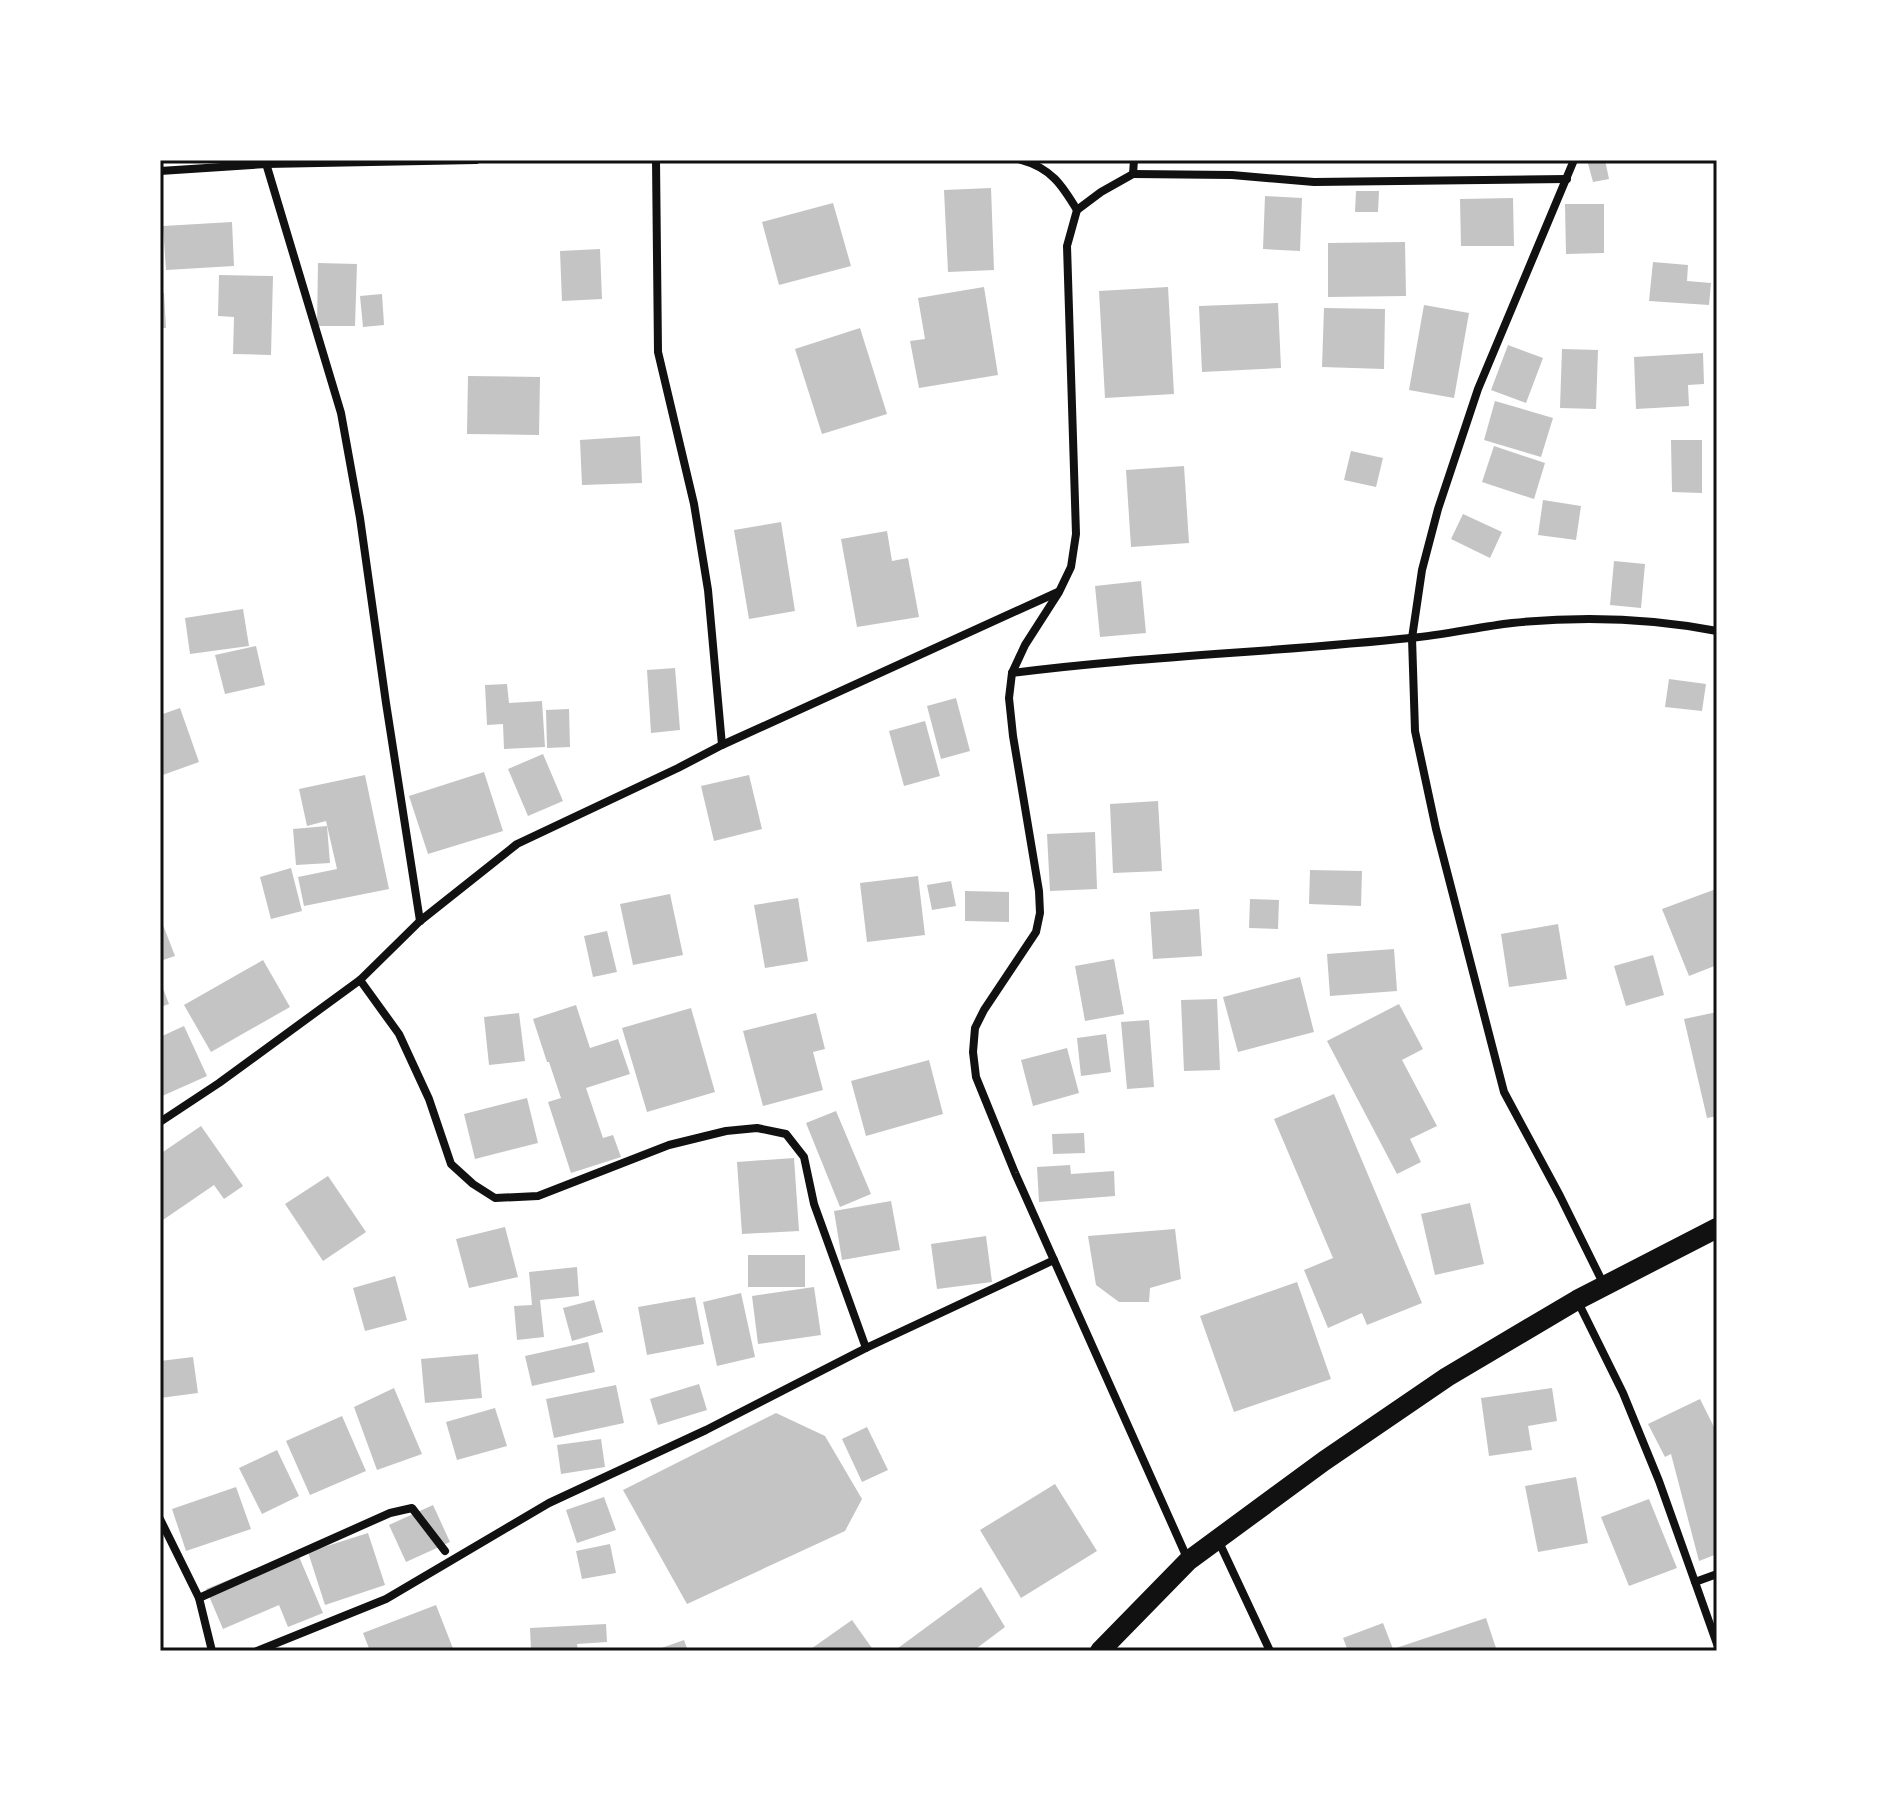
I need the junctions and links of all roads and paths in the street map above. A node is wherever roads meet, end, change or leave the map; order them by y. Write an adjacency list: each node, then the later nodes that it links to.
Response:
1 (476, 160): 6 (street)
2 (656, 160): 15 (street)
3 (1021, 160): 10 (street)
4 (1134, 160): 8 (street)
5 (1574, 160): 9 (street)
6 (266, 162): 7 (street); 16 (street)
7 (160, 171)
8 (1133, 174): 9 (street); 10 (street)
9 (1567, 179): 13 (street)
10 (1077, 210): 11 (street)
11 (1059, 592): 14 (street); 15 (street)
12 (1717, 631): 13 (street)
13 (1412, 638): 14 (street); 21 (street)
14 (1012, 673): 20 (street)
15 (722, 745): 16 (street)
16 (420, 921): 17 (street)
17 (360, 980): 18 (street); 23 (street)
18 (160, 1122)
19 (1717, 1228): 21 (main road)
20 (1054, 1260): 23 (street); 27 (street)
21 (1604, 1286): 22 (main road)
22 (1577, 1300): 25 (main road); 29 (street)
23 (866, 1348): 33 (street)
24 (160, 1519): 30 (street)
25 (1218, 1539): 27 (main road); 35 (street)
26 (445, 1551): 30 (street)
27 (1188, 1561): 34 (main road)
28 (1717, 1574): 29 (street)
29 (1695, 1582): 31 (street)
30 (199, 1598): 32 (street)
31 (1717, 1644)
32 (212, 1651)
33 (257, 1651)
34 (1100, 1651)
35 (1270, 1651)

